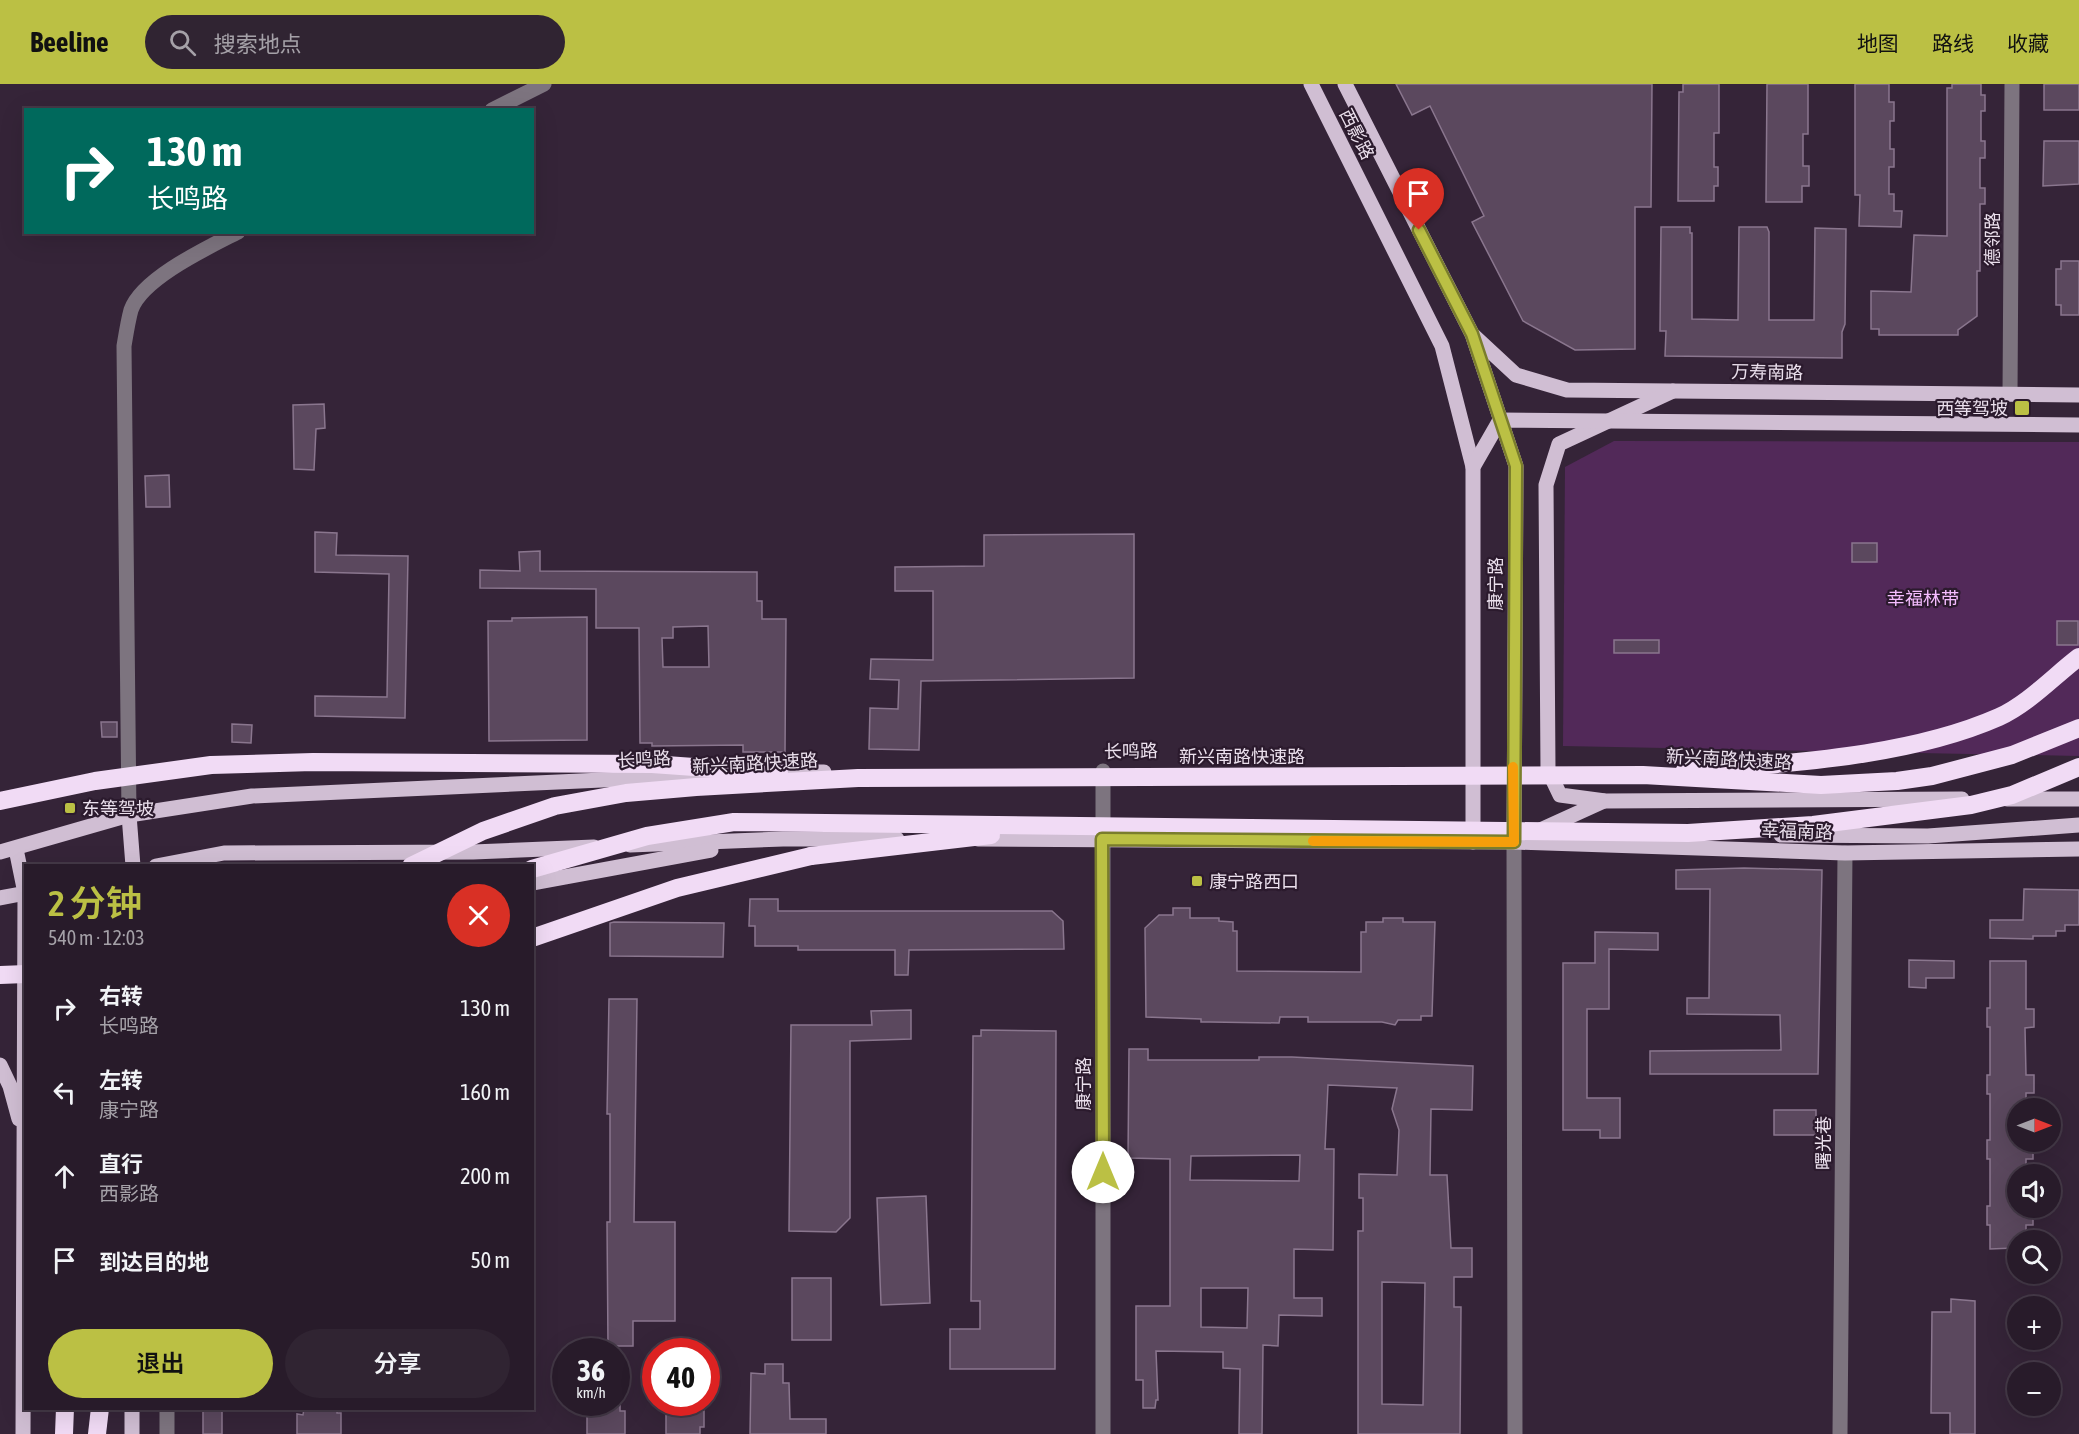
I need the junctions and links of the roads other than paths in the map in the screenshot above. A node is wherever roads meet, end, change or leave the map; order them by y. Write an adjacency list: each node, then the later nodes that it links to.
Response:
1 (544, 84): 5 (street)
2 (1311, 84): 14 (main road, 西影路)
3 (1345, 84): 7 (main road, 西影路)
4 (2012, 84): 9 (street, 德邻路)
5 (496, 108)
6 (234, 234): 26 (street)
7 (1472, 334): 8 (main road, 万寿南路); 11 (main road, 康宁路)
8 (1673, 391): 9 (main road, 万寿南路); 12 (main road)
9 (2010, 394): 10 (main road, 万寿南路)
10 (2079, 395)
11 (1500, 420): 12 (main road); 14 (main road); 18 (main road, 康宁路)
12 (1611, 420): 13 (main road); 25 (main road)
13 (2079, 424)
14 (1473, 467): 17 (main road)
15 (2079, 657): 21 (highway, bridge)
16 (2079, 728): 21 (highway, 新兴南路快速路, bridge)
17 (1471, 767): 18 (main road, 长鸣路); 20 (main road, 长鸣路); 33 (main road)
18 (1513, 767): 32 (main road, 康宁路)
19 (2079, 767): 29 (highway, bridge)
20 (1103, 771): 26 (main road, 长鸣路); 30 (street, 康宁路)
21 (1643, 775): 22 (highway, 新兴南路快速路, bridge)
22 (858, 778): 24 (highway, bridge); 40 (highway, 新兴南路快速路, bridge)
23 (2079, 799): 25 (main road)
24 (0, 801)
25 (1605, 801): 32 (main road)
26 (129, 815): 34 (main road, 长鸣路); 38 (main road)
27 (2079, 825): 29 (main road, bridge)
28 (1053, 828): 29 (highway, bridge); 41 (highway, bridge); 46 (highway, bridge)
29 (1688, 833)
30 (1102, 839): 31 (main road); 33 (main road); 60 (street, 康宁路)
31 (764, 840): 39 (main road); 42 (main road)
32 (1514, 842): 33 (main road); 37 (main road, 幸福南路); 61 (street)
33 (1473, 843)
34 (16, 849): 36 (main road, 长鸣路); 43 (main road)
35 (2079, 849): 37 (main road, 幸福南路)
36 (0, 852)
37 (1845, 853): 62 (street, 曙光巷)
38 (133, 864)
39 (166, 864)
40 (415, 864)
41 (534, 868)
42 (534, 883)
43 (24, 888)
44 (24, 893): 45 (main road)
45 (0, 898)
46 (534, 937)
47 (24, 974): 48 (highway, bridge)
48 (0, 975)
49 (0, 1065): 50 (main road)
50 (24, 1139): 55 (main road)
51 (65, 1410): 56 (highway)
52 (100, 1410): 57 (highway)
53 (132, 1410): 58 (main road)
54 (166, 1410): 59 (street)
55 (23, 1434)
56 (64, 1434)
57 (97, 1434)
58 (132, 1434)
59 (167, 1434)
60 (1103, 1434)
61 (1515, 1434)
62 (1840, 1434)

